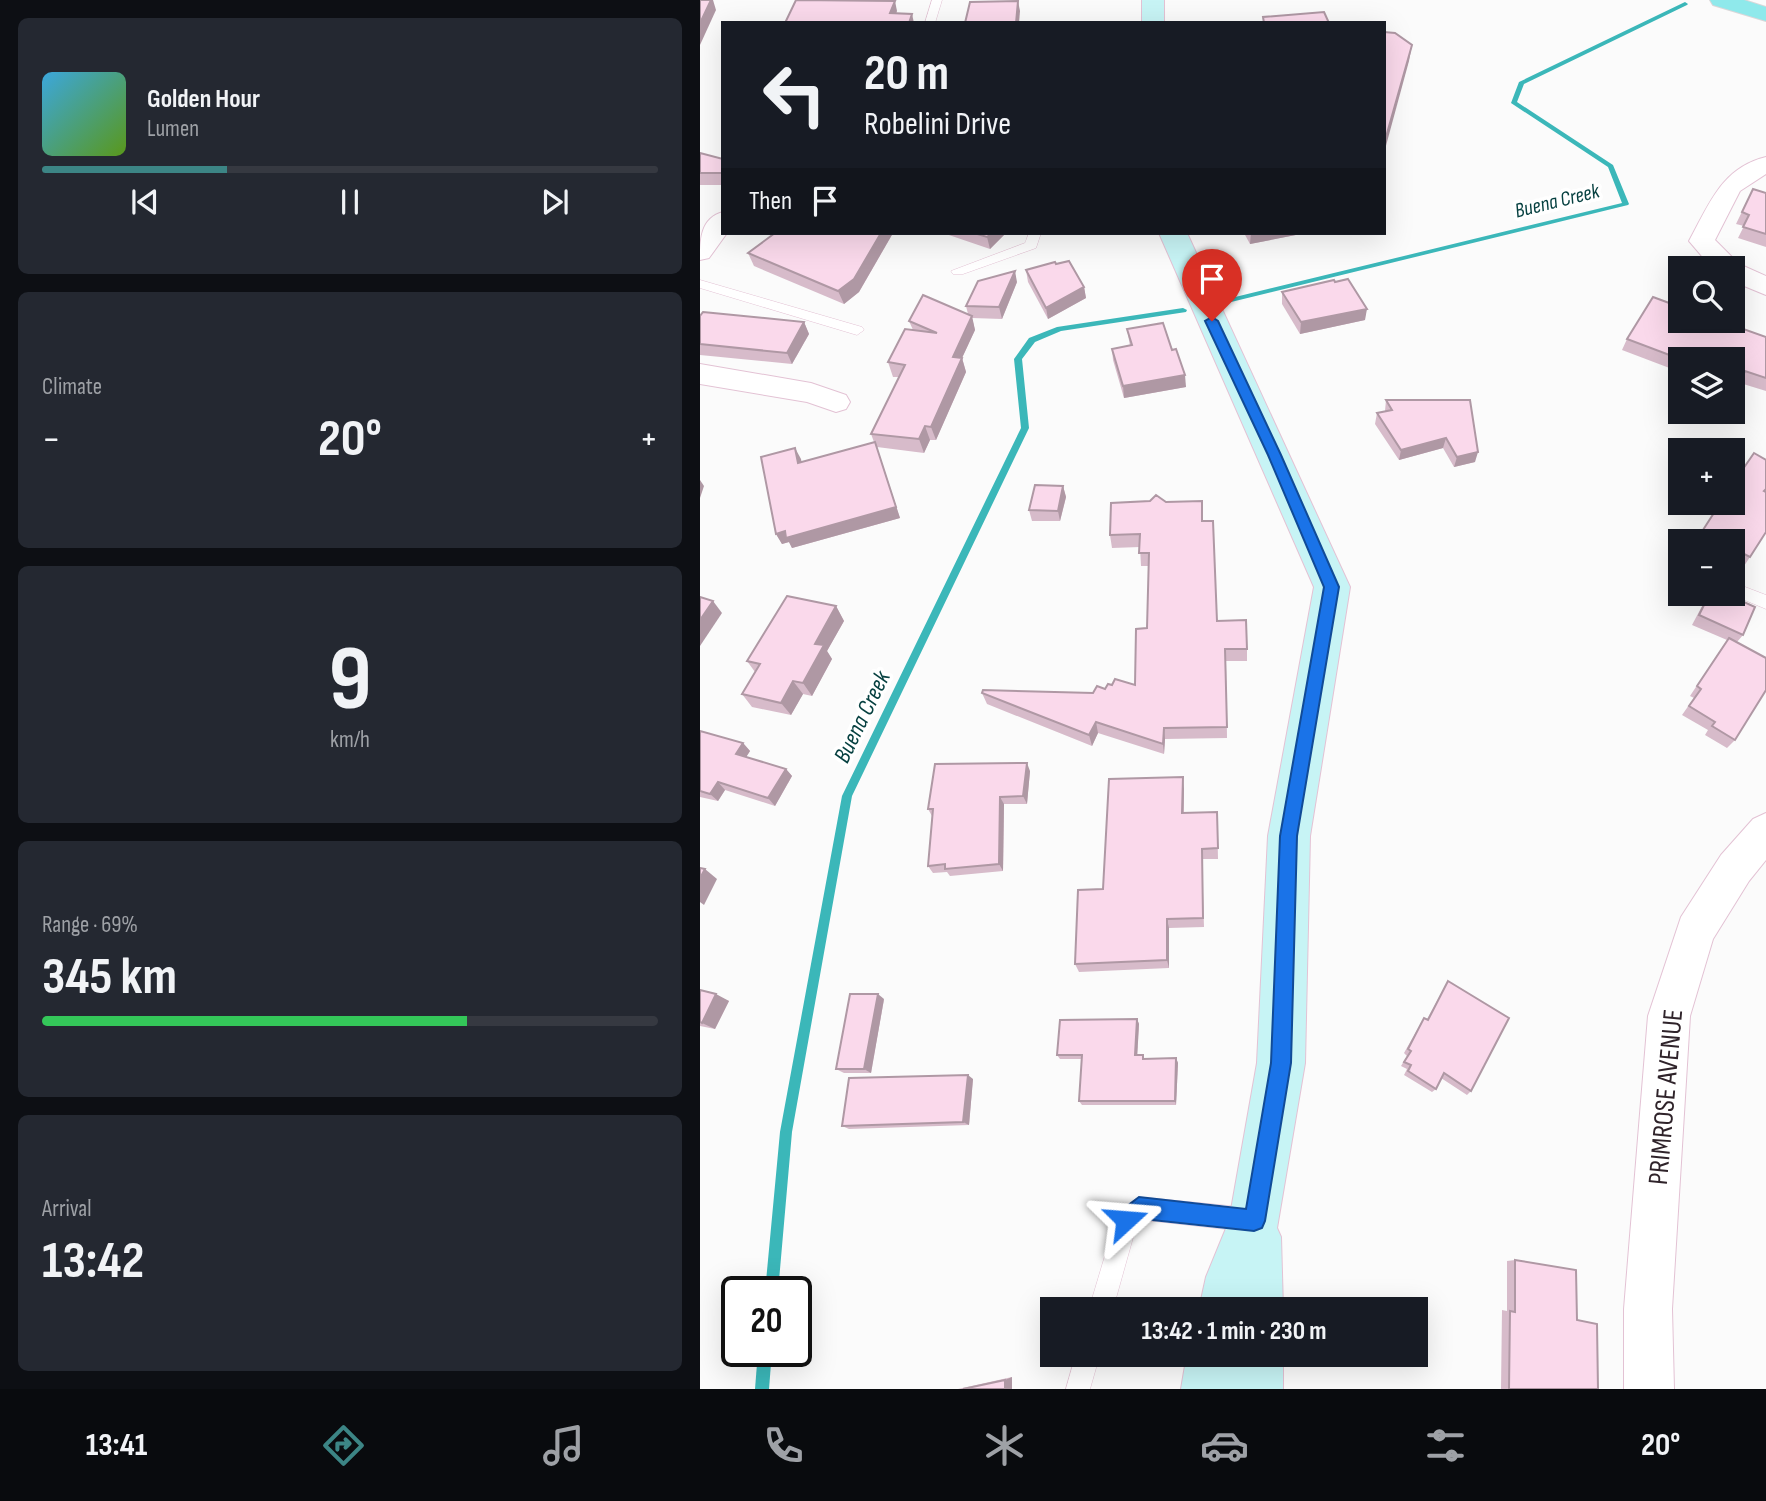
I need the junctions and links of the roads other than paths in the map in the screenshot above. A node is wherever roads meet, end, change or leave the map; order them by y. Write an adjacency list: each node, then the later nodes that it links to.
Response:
1 (937, 0): 5 (lane)
2 (1153, 0): 6 (main road)
3 (1721, 0): 4 (main road)
4 (1766, 14)
5 (931, 21)
6 (1153, 21)
7 (1766, 164): 12 (street)
8 (721, 223): 11 (street)
9 (1034, 235): 13 (lane)
10 (1174, 235): 23 (main road)
11 (700, 253)
12 (1713, 256)
13 (958, 271)
14 (1745, 276): 16 (street)
15 (700, 284): 17 (lane)
16 (1766, 286)
17 (857, 330)
18 (700, 374): 19 (street)
19 (836, 402)
20 (1745, 593): 21 (lane)
21 (1766, 602)
22 (1766, 831): 33 (street, PRIMROSE AVENUE)
23 (1254, 1221): 24 (lane); 25 (main road); 26 (main road)
24 (1104, 1297)
25 (1228, 1297)
26 (1257, 1297)
27 (1084, 1367): 30 (lane)
28 (1212, 1367): 31 (main road)
29 (1256, 1367): 32 (main road)
30 (1078, 1389)
31 (1208, 1389)
32 (1256, 1389)
33 (1649, 1389)

